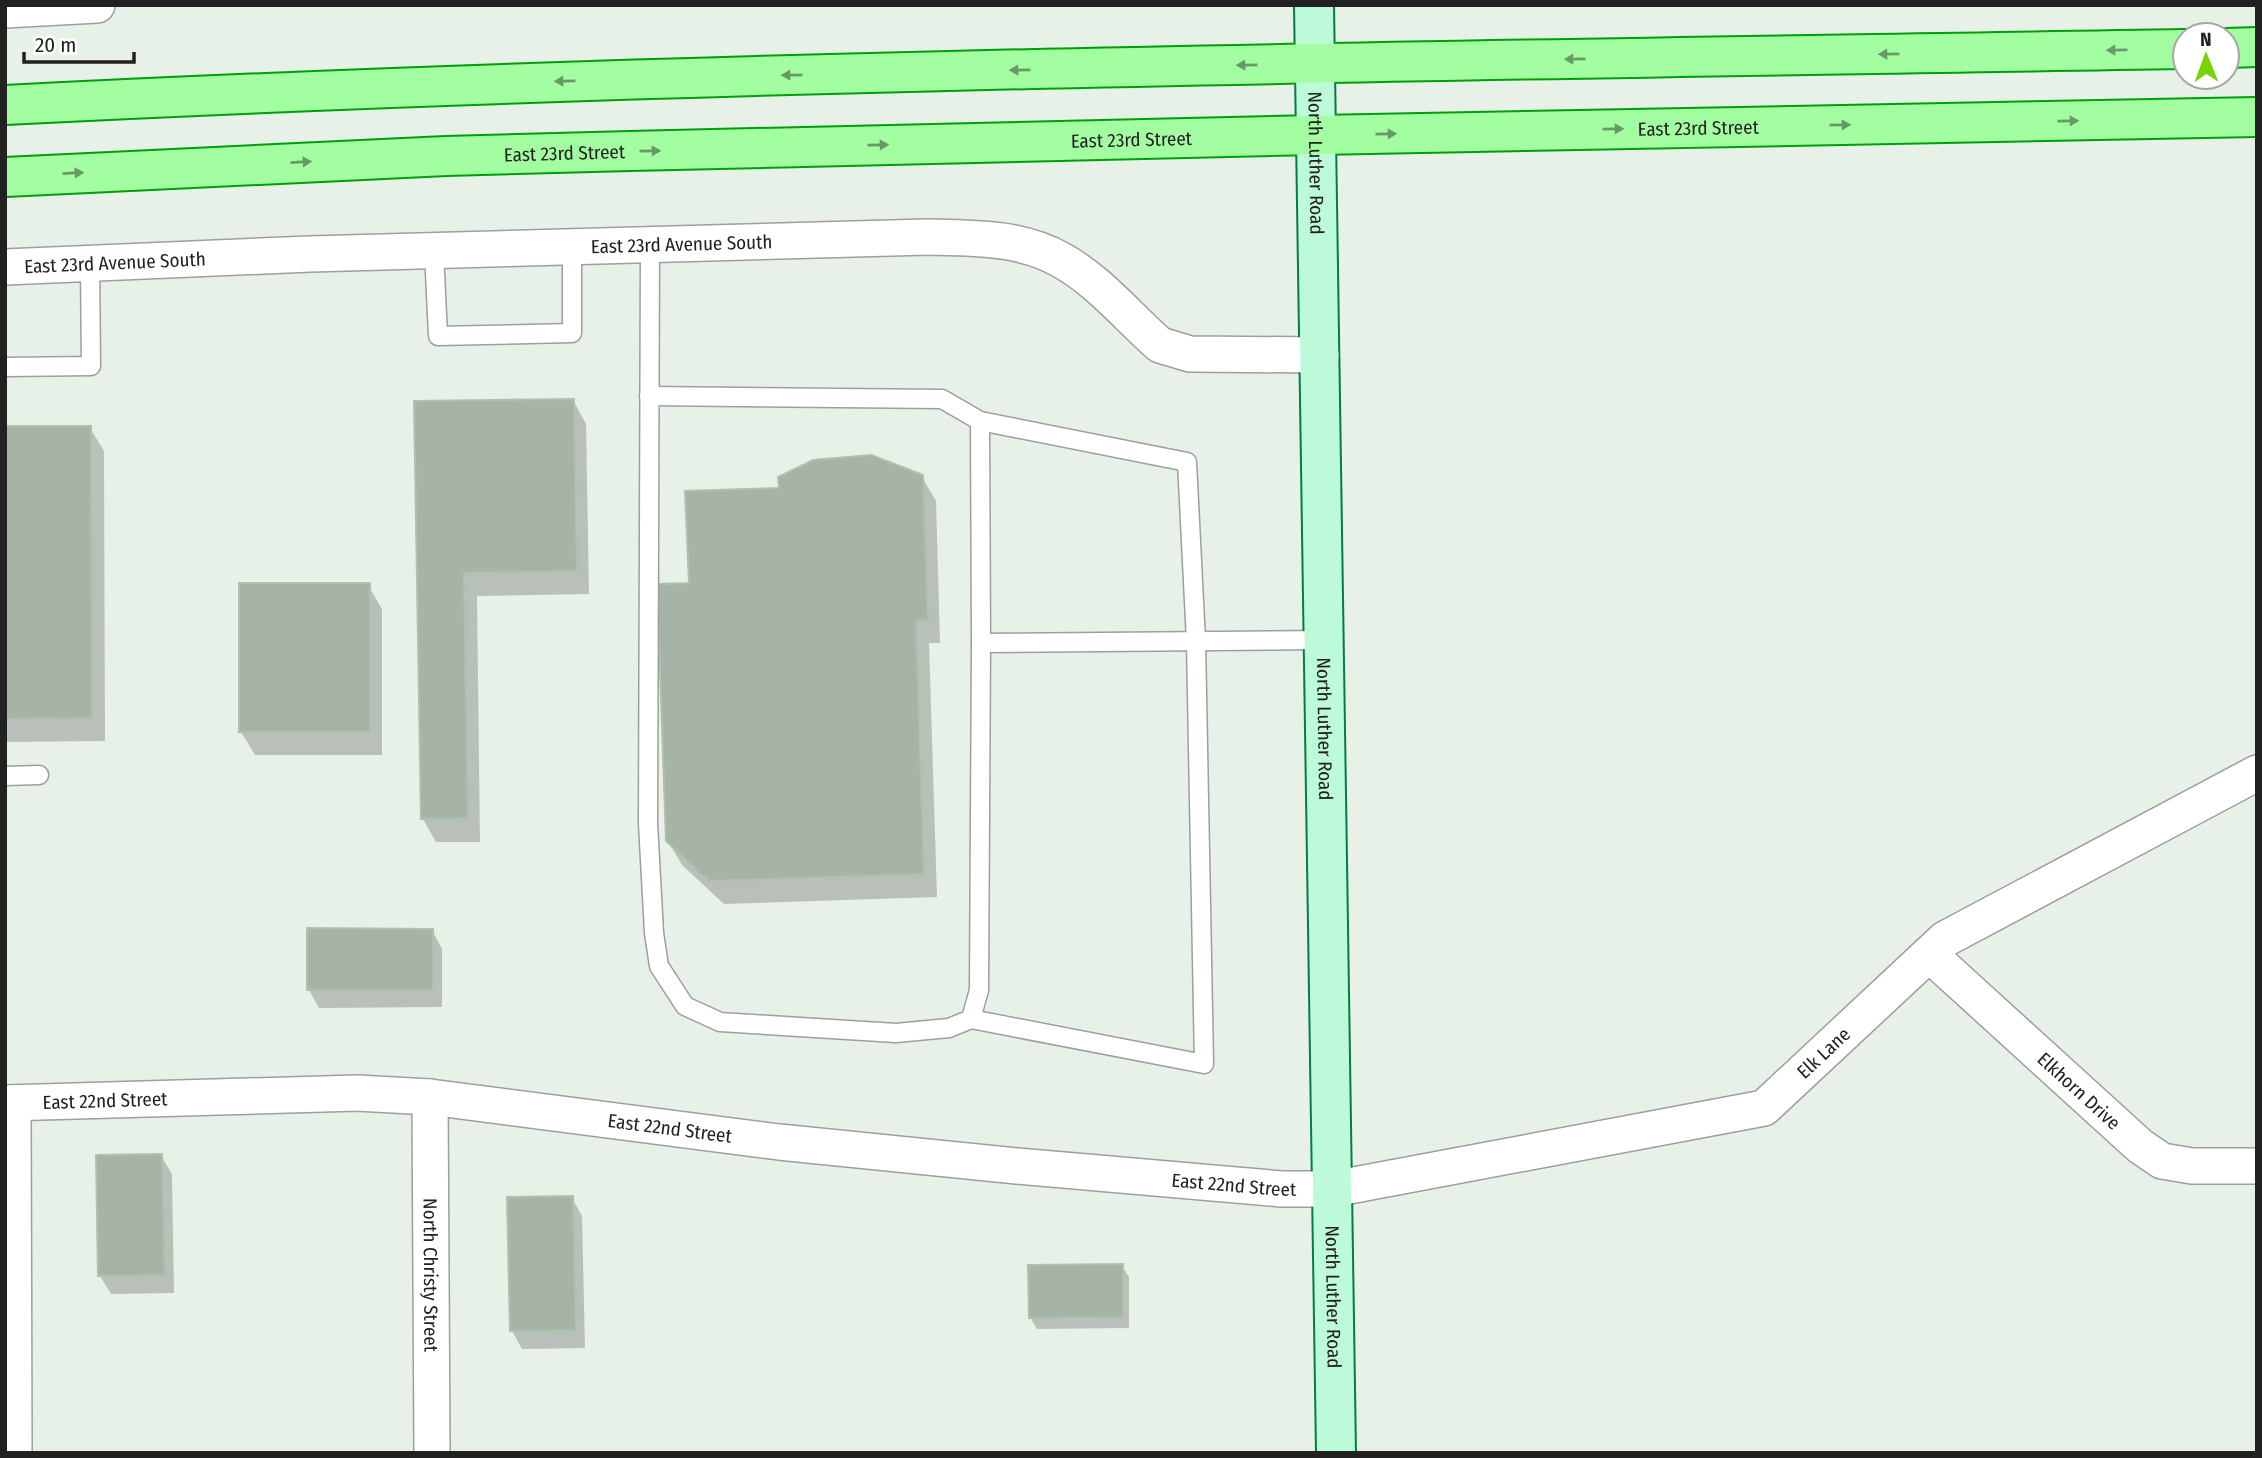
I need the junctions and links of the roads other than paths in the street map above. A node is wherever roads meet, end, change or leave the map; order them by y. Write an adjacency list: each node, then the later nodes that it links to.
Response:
1 (97, 5): 3 (street)
2 (1314, 5): 5 (street, North Luther Road)
3 (25, 8)
4 (2171, 48): 5 (main road, one-way to 5)
5 (1316, 64): 6 (main road, one-way to 6); 8 (street, North Luther Road)
6 (5, 105)
7 (2257, 117): 8 (main road, East 23rd Street, one-way to 7)
8 (1317, 135): 9 (main road, East 23rd Street, one-way to 8); 15 (street, North Luther Road)
9 (5, 177)
10 (650, 245): 11 (street, East 23rd Avenue South); 15 (street, East 23rd Avenue South); 17 (lane)
11 (572, 247): 12 (street, East 23rd Avenue South); 12 (lane)
12 (434, 251): 13 (street, East 23rd Avenue South)
13 (90, 264): 14 (street, East 23rd Avenue South); 16 (lane)
14 (5, 267)
15 (1321, 355): 19 (street, North Luther Road)
16 (5, 367)
17 (649, 396): 18 (lane); 26 (lane)
18 (980, 421): 20 (lane); 21 (lane)
19 (1325, 640): 20 (lane); 30 (street, North Luther Road)
20 (1196, 641): 21 (lane); 26 (lane)
21 (981, 643): 26 (lane)
22 (2257, 773): 25 (street, Elk Lane)
23 (39, 775): 24 (lane)
24 (5, 776)
25 (1929, 954): 29 (street, Elkhorn Drive); 30 (street, Elk Lane)
26 (971, 1019)
27 (430, 1097): 28 (street, East 22nd Street); 30 (street, East 22nd Street); 32 (street, North Christy Street)
28 (9, 1103): 31 (street)
29 (2257, 1166)
30 (1333, 1189): 33 (street, North Luther Road)
31 (14, 1453)
32 (432, 1453)
33 (1336, 1453)

